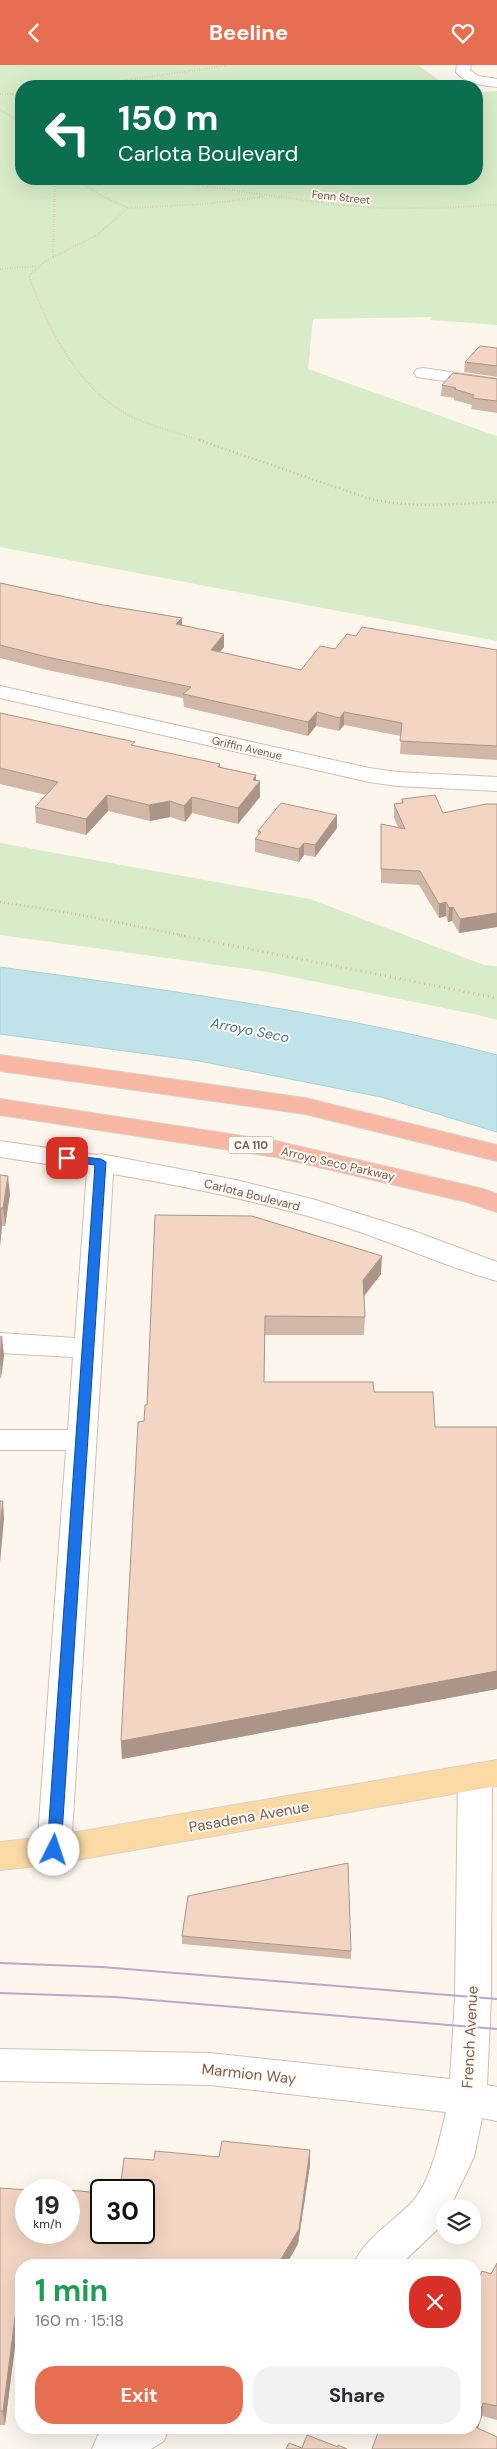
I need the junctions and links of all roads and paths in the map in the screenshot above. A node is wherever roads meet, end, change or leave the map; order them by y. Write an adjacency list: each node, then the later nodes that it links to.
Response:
1 (229, 65): 3 (path)
2 (464, 65): 4 (street)
3 (128, 80)
4 (497, 83)
5 (0, 94): 6 (path)
6 (15, 94)
7 (0, 110): 8 (path)
8 (15, 119)
9 (55, 185): 15 (path)
10 (85, 185): 14 (path)
11 (198, 185): 12 (path, Fenn Street)
12 (269, 196): 13 (path, Fenn Street); 14 (path)
13 (497, 205)
14 (128, 208): 15 (path)
15 (53, 257): 16 (path)
16 (37, 266): 17 (path); 20 (path)
17 (0, 269)
18 (423, 373): 19 (street)
19 (497, 384)
20 (497, 502)
21 (0, 692): 22 (street, Griffin Avenue)
22 (497, 784)
23 (0, 902): 24 (path)
24 (497, 998)
25 (0, 1063): 28 (highway)
26 (0, 1107): 30 (highway, Arroyo Seco Parkway / CA 110)
27 (0, 1149): 29 (street, Carlota Boulevard)
28 (497, 1153)
29 (101, 1162): 31 (street, Carlota Boulevard); 33 (street)
30 (497, 1203)
31 (497, 1272)
32 (0, 1343): 33 (street)
33 (88, 1348): 35 (street)
34 (0, 1440): 35 (street)
35 (82, 1440): 37 (street)
36 (486, 1775): 37 (main road, Pasadena Avenue); 40 (street, French Avenue)
37 (54, 1850): 38 (main road, Pasadena Avenue)
38 (0, 1856)
39 (0, 2065): 40 (street, Marmion Way)
40 (482, 2101): 41 (street, French Avenue)
41 (378, 2259)
42 (137, 2434): 43 (street)
43 (113, 2449)

